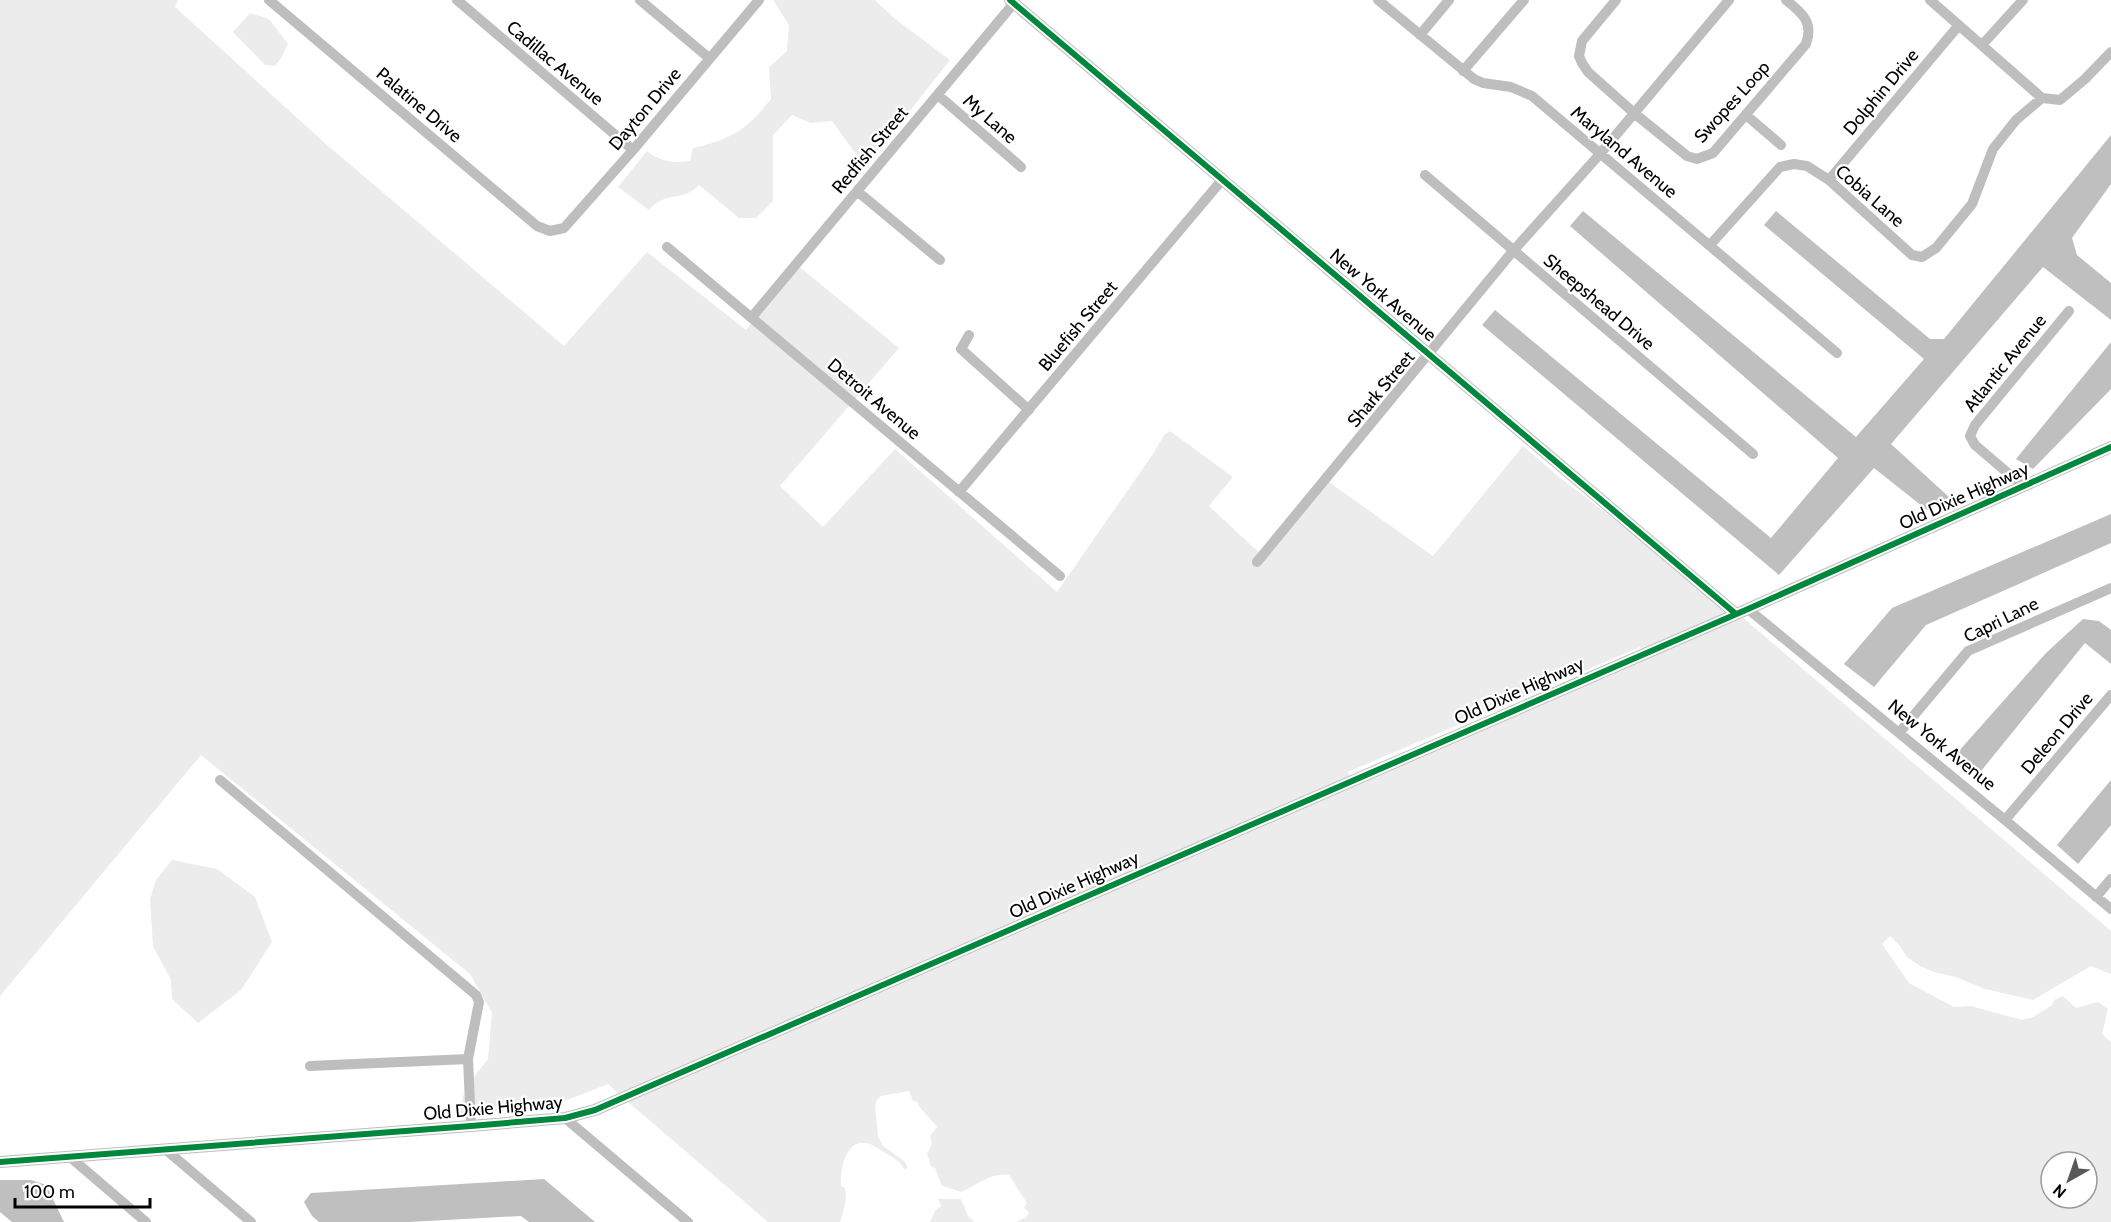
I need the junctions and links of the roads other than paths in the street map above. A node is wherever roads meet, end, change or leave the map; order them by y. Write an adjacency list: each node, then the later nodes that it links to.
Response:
1 (269, 0): 32 (street, Palatine Drive)
2 (456, 0): 25 (street, Cadillac Avenue)
3 (640, 0): 18 (street)
4 (759, 0): 18 (street, Dayton Drive)
5 (1378, 0): 15 (street, Maryland Avenue)
6 (1449, 0): 15 (street)
7 (1524, 0): 19 (street)
8 (1616, 0): 22 (street)
9 (1729, 0): 22 (street, Shark Street)
10 (1786, 0): 23 (street, Swopes Loop)
11 (1930, 0): 14 (street)
12 (2023, 0): 16 (street)
13 (1012, 2): 20 (street, Redfish Street); 29 (street, New York Avenue)
14 (1959, 25): 16 (street); 30 (street, Dolphin Drive)
15 (1420, 35): 19 (street, Maryland Avenue)
16 (1982, 45): 21 (street)
17 (2111, 52): 21 (street)
18 (709, 58): 25 (street, Dayton Drive)
19 (1463, 71): 26 (street, Maryland Avenue)
20 (938, 95): 27 (street, My Lane); 31 (street, Redfish Street)
21 (2042, 98): 30 (street, Cobia Lane)
22 (1634, 112): 23 (street, Swopes Loop); 26 (street, Shark Street)
23 (1746, 115): 24 (street)
24 (1781, 145)
25 (633, 150): 32 (street, Dayton Drive)
26 (1600, 153): 33 (street, Maryland Avenue); 35 (street, Shark Street)
27 (1021, 167)
28 (1425, 175): 35 (street, Sheepshead Drive)
29 (1222, 180): 41 (street, New York Avenue); 42 (street, Bluefish Street)
30 (1829, 180): 33 (street, Cobia Lane)
31 (857, 192): 36 (street); 38 (street, Redfish Street)
32 (550, 231)
33 (1710, 245): 40 (street, Maryland Avenue)
34 (667, 247): 38 (street, Detroit Avenue)
35 (1513, 251): 41 (street, Shark Street); 44 (street, Sheepshead Drive)
36 (940, 260)
37 (2069, 311): 45 (street, Atlantic Avenue)
38 (752, 317): 46 (street, Detroit Avenue)
39 (969, 335): 42 (street)
40 (1837, 353)
41 (1430, 354): 47 (street, Shark Street); 50 (street, New York Avenue)
42 (1029, 410): 46 (street, Bluefish Street)
43 (2111, 447): 45 (street, Old Dixie Highway)
44 (1753, 454)
45 (2023, 486): 50 (street, Old Dixie Highway)
46 (960, 492): 48 (street, Detroit Avenue)
47 (1257, 562)
48 (1060, 576)
49 (2111, 588): 52 (street, Capri Lane)
50 (1742, 611): 52 (street, New York Avenue); 60 (street, Old Dixie Highway)
51 (2111, 695): 54 (street, Deleon Drive)
52 (1899, 733): 54 (street, New York Avenue)
53 (220, 780): 58 (street)
54 (2005, 820): 56 (street, New York Avenue)
55 (2111, 879): 56 (street)
56 (2096, 897): 57 (street, New York Avenue)
57 (2111, 909)
58 (468, 1059): 59 (street); 61 (street)
59 (310, 1066)
60 (565, 1118): 61 (street, Old Dixie Highway); 67 (street)
61 (471, 1126): 62 (street, Old Dixie Highway)
62 (165, 1149): 63 (street, Old Dixie Highway); 66 (street)
63 (70, 1158): 64 (street, Old Dixie Highway); 65 (street)
64 (0, 1162)
65 (146, 1222)
66 (251, 1222)
67 (688, 1222)

